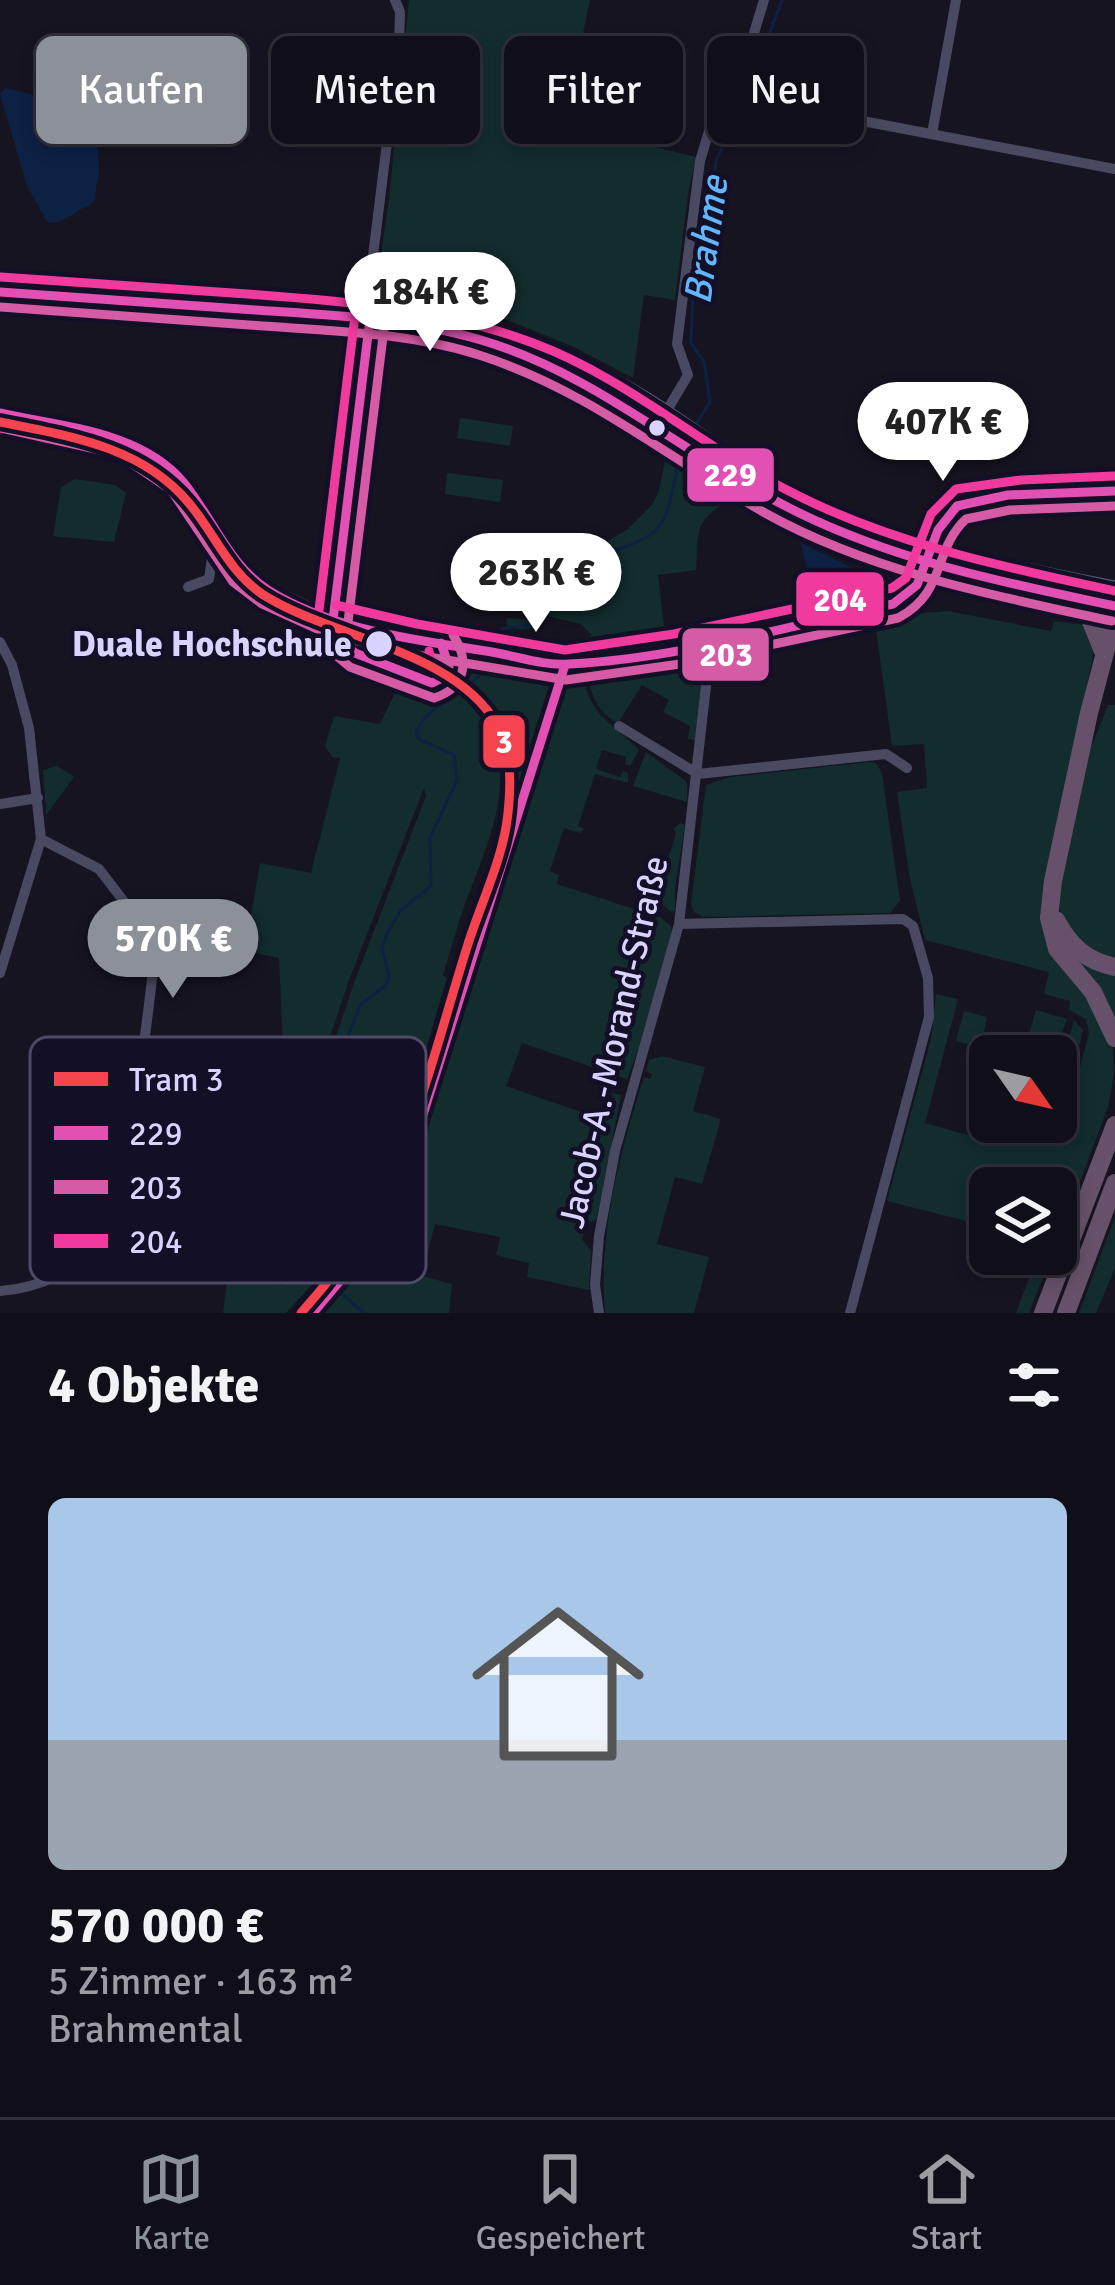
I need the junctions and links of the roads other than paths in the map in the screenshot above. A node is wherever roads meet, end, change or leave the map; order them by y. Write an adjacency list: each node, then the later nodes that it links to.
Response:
1 (395, 0): 11 (street)
2 (764, 0): 4 (street)
3 (956, 0): 6 (street)
4 (753, 36)
5 (864, 121): 6 (street)
6 (932, 134): 8 (street)
7 (707, 136): 13 (street)
8 (1115, 169)
9 (0, 280): 11 (main road)
10 (0, 292): 11 (main road)
11 (368, 311): 13 (main road); 24 (street)
12 (0, 413): 15 (main road)
13 (662, 418): 18 (main road)
14 (0, 429): 15 (street)
15 (69, 436): 17 (main road)
16 (1115, 491): 18 (main road)
17 (227, 547): 21 (street); 24 (main road)
18 (930, 555): 19 (main road); 20 (main road); 23 (main road)
19 (947, 568): 20 (main road); 22 (main road)
20 (921, 583): 26 (main road)
21 (188, 587)
22 (1068, 596): 23 (main road); 27 (highway)
23 (1113, 601): 27 (highway)
24 (333, 620): 28 (main road)
25 (0, 642): 32 (street)
26 (711, 642): 28 (main road); 31 (street, Jacob-A.-Morand-Straße)
27 (1101, 643): 35 (highway)
28 (566, 665): 43 (main road)
29 (620, 726): 31 (street)
30 (907, 768): 31 (street)
31 (698, 774): 36 (street, Jacob-A.-Morand-Straße)
32 (38, 798): 33 (street); 34 (street)
33 (0, 804)
34 (41, 839): 37 (street); 40 (street)
35 (1051, 908): 39 (highway); 42 (highway)
36 (679, 924): 50 (street, Jacob-A.-Morand-Straße); 51 (street)
37 (149, 933): 38 (street); 41 (street)
38 (253, 948)
39 (1115, 967)
40 (0, 973)
41 (146, 1037)
42 (1115, 1038)
43 (426, 1105)
44 (1115, 1125): 52 (highway)
45 (1115, 1183): 53 (highway)
46 (44, 1283): 48 (street)
47 (338, 1283): 49 (main road)
48 (0, 1291)
49 (313, 1313)
50 (599, 1313)
51 (850, 1313)
52 (1043, 1313)
53 (1066, 1313)

